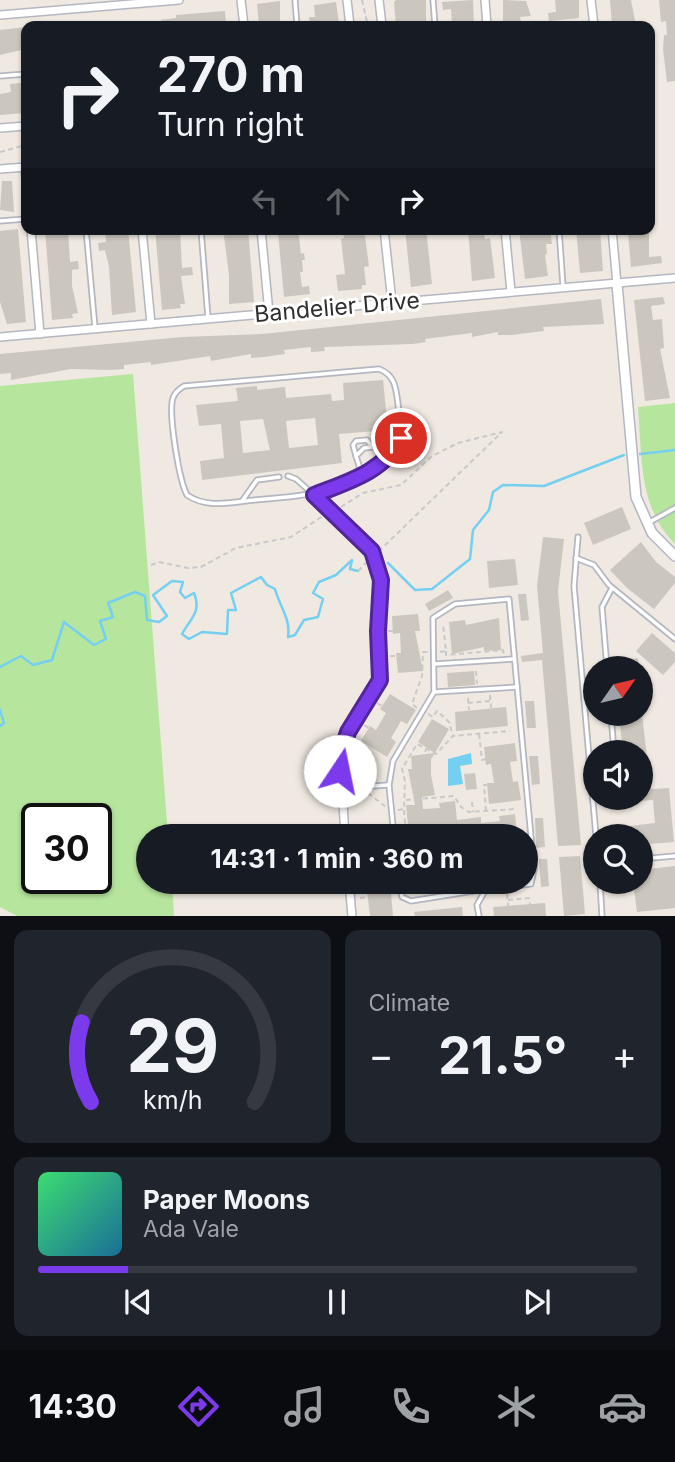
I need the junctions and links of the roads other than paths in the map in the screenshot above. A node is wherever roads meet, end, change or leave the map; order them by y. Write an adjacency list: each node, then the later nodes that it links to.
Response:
1 (178, 0): 9 (street)
2 (241, 0): 10 (street)
3 (295, 0): 11 (lane)
4 (348, 0): 12 (street)
5 (379, 0): 13 (street)
6 (433, 0): 14 (lane)
7 (485, 0): 15 (street)
8 (591, 0): 16 (street)
9 (0, 16)
10 (243, 21)
11 (297, 21)
12 (350, 21)
13 (381, 21)
14 (435, 21)
15 (487, 21)
16 (594, 21)
17 (21, 74): 18 (lane)
18 (0, 76)
19 (21, 126): 20 (street)
20 (0, 128)
21 (21, 167): 22 (street)
22 (0, 169)
23 (21, 219): 24 (lane)
24 (0, 221)
25 (32, 235): 43 (street)
26 (87, 235): 42 (lane)
27 (143, 235): 41 (street)
28 (201, 235): 40 (lane)
29 (262, 235): 39 (street)
30 (385, 235): 38 (street)
31 (506, 235): 37 (street)
32 (560, 235): 36 (lane)
33 (613, 235): 35 (street)
34 (675, 278): 35 (street, Bandelier Drive)
35 (617, 284): 36 (street, Bandelier Drive); 54 (street)
36 (564, 288): 37 (street, Bandelier Drive)
37 (511, 292): 38 (street, Bandelier Drive)
38 (392, 302): 39 (street, Bandelier Drive)
39 (269, 313): 40 (street, Bandelier Drive)
40 (208, 319): 41 (street, Bandelier Drive)
41 (151, 324): 42 (street, Bandelier Drive)
42 (95, 329): 43 (street, Bandelier Drive)
43 (40, 334): 44 (street, Bandelier Drive)
44 (0, 337)
45 (371, 445): 46 (lane); 47 (lane); 47 (lane)
46 (391, 453): 48 (lane); 52 (lane)
47 (356, 456): 48 (lane)
48 (362, 475): 51 (lane)
49 (288, 476): 51 (lane)
50 (279, 477): 52 (lane)
51 (314, 495): 52 (lane); 65 (street)
52 (242, 501)
53 (675, 508): 54 (lane)
54 (646, 524): 56 (street)
55 (579, 537): 57 (lane)
56 (675, 556)
57 (576, 558): 58 (lane); 72 (lane)
58 (612, 588): 59 (lane); 60 (lane)
59 (675, 639)
60 (606, 656)
61 (514, 659): 62 (lane); 62 (lane); 63 (lane)
62 (435, 664): 64 (lane)
63 (517, 687): 64 (lane); 71 (lane)
64 (434, 692): 66 (lane)
65 (340, 771): 67 (street); 68 (street)
66 (389, 785): 67 (lane); 70 (lane)
67 (361, 790): 68 (street)
68 (343, 804): 69 (street)
69 (344, 824)
70 (393, 824)
71 (530, 824)
72 (595, 824)
73 (675, 856): 74 (lane)
74 (653, 858)
75 (350, 894): 80 (street)
76 (401, 894): 77 (lane)
77 (455, 894)
78 (483, 894): 81 (lane)
79 (601, 894): 82 (lane)
80 (352, 916)
81 (479, 916)
82 (602, 916)

